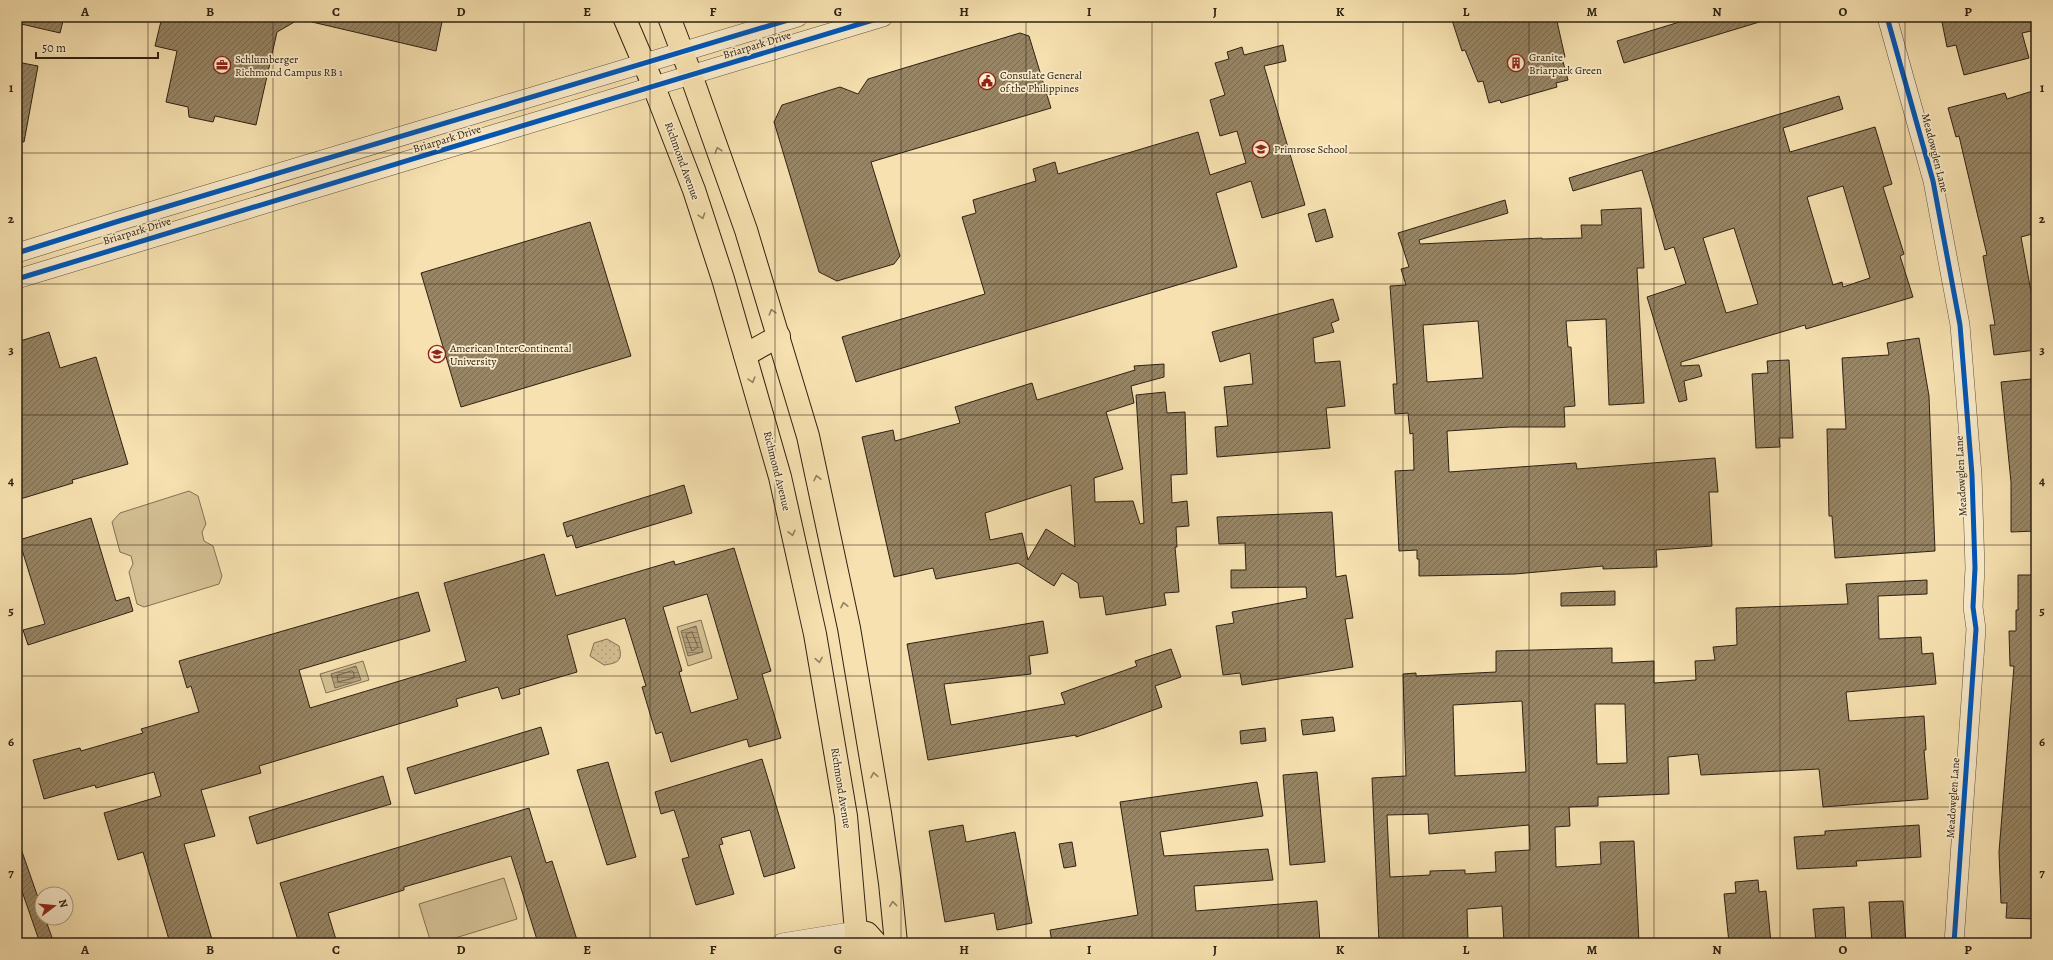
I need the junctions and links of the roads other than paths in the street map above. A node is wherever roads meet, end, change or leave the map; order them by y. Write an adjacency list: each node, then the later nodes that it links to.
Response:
1 (624, 17): 7 (main road, Richmond Avenue)
2 (669, 17): 6 (main road)
3 (798, 17): 6 (street, Briarpark Drive)
4 (883, 17): 8 (street, Briarpark Drive)
5 (1887, 17): 20 (street, Meadowglen Lane)
6 (683, 52): 7 (street, Briarpark Drive); 8 (main road)
7 (644, 64): 9 (main road, Richmond Avenue); 10 (street, Briarpark Drive)
8 (691, 75): 9 (street, Briarpark Drive); 12 (main road, one-way to 8)
9 (654, 87): 11 (street, Briarpark Drive); 13 (main road, Richmond Avenue, one-way to 13)
10 (17, 253)
11 (17, 279)
12 (779, 336): 13 (main road); 14 (main road, one-way to 12)
13 (745, 355): 15 (main road, Richmond Avenue, one-way to 15)
14 (849, 628): 15 (main road); 19 (main road, one-way to 14)
15 (815, 634): 16 (main road, Richmond Avenue, one-way to 16)
16 (857, 937): 17 (street); 18 (main road)
17 (782, 943)
18 (876, 943)
19 (896, 943)
20 (1954, 943)

